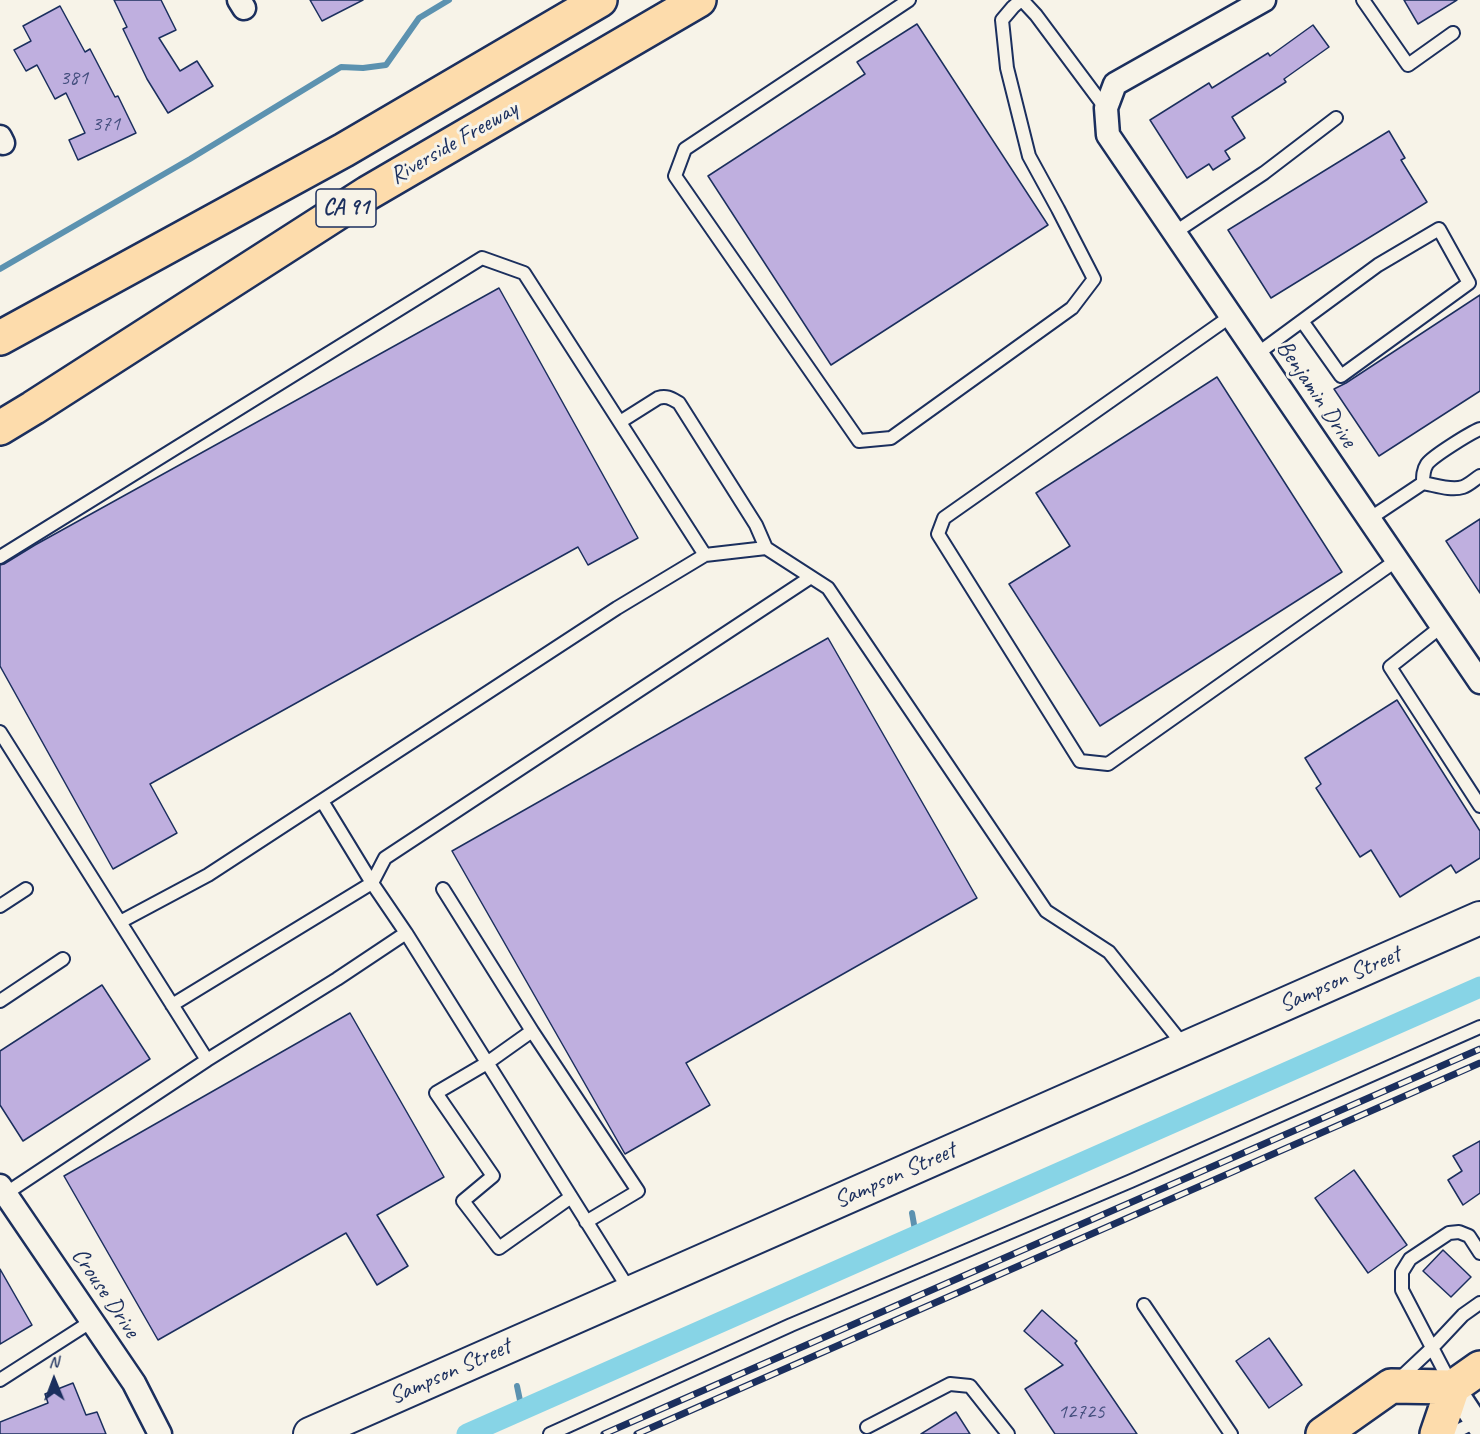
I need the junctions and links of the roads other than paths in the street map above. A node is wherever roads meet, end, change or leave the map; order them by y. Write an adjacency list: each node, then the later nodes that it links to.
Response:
1 (600, 0): 13 (main road, Riverside Freeway / CA 91)
2 (699, 0): 16 (main road, Riverside Freeway / CA 91)
3 (909, 0): 4 (lane)
4 (1022, 0): 8 (lane)
5 (1264, 0): 8 (street)
6 (1363, 0): 7 (lane)
7 (1453, 33)
8 (1106, 109): 10 (street, Benjamin Drive)
9 (1336, 118): 10 (lane)
10 (1174, 233): 11 (street, Benjamin Drive)
11 (1231, 316): 14 (street, Benjamin Drive); 24 (lane)
12 (1302, 321): 12 (lane); 14 (lane)
13 (0, 338)
14 (1257, 354): 20 (street, Benjamin Drive)
15 (620, 422): 21 (lane); 22 (lane); 23 (lane)
16 (0, 428)
17 (1480, 429): 19 (lane)
18 (1480, 476): 19 (lane)
19 (1423, 483): 20 (lane)
20 (1369, 519): 24 (street, Benjamin Drive)
21 (766, 548): 22 (lane); 25 (lane)
22 (705, 555): 29 (lane)
23 (0, 557)
24 (1397, 560): 26 (street, Benjamin Drive)
25 (811, 577): 31 (lane); 43 (lane)
26 (1442, 626): 27 (street, Benjamin Drive); 30 (lane)
27 (1477, 670)
28 (0, 732): 36 (lane)
29 (322, 801): 31 (lane); 36 (lane)
30 (1480, 806)
31 (372, 883): 37 (lane); 40 (lane)
32 (26, 889): 34 (lane)
33 (443, 889): 42 (lane)
34 (0, 906)
35 (1480, 918): 43 (street, Sampson Street)
36 (120, 922): 40 (lane)
37 (406, 933): 44 (lane); 45 (lane)
38 (63, 959): 39 (lane)
39 (0, 1001)
40 (172, 1005): 44 (lane)
41 (1480, 1028): 63 (lane)
42 (532, 1031): 45 (lane); 48 (lane)
43 (1185, 1047): 50 (street, Sampson Street)
44 (207, 1060): 46 (lane)
45 (487, 1063): 47 (lane); 47 (lane)
46 (3, 1190): 53 (street, Crouse Drive)
47 (571, 1197): 48 (lane)
48 (586, 1222): 50 (lane)
49 (1478, 1245): 54 (lane)
50 (630, 1292): 62 (street, Sampson Street)
51 (1480, 1304): 54 (lane)
52 (1144, 1305): 65 (lane)
53 (92, 1321): 56 (lane); 61 (street, Crouse Drive)
54 (1432, 1348): 57 (lane); 58 (lane)
55 (1480, 1368): 58 (main road)
56 (0, 1380)
57 (1391, 1386): 58 (main road); 66 (main road)
58 (1453, 1387): 59 (street); 67 (main road)
59 (1479, 1423): 68 (lane)
60 (867, 1427): 64 (lane)
61 (160, 1434)
62 (310, 1434)
63 (550, 1434)
64 (1008, 1434)
65 (1232, 1434)
66 (1323, 1434)
67 (1437, 1434)
68 (1451, 1434)

